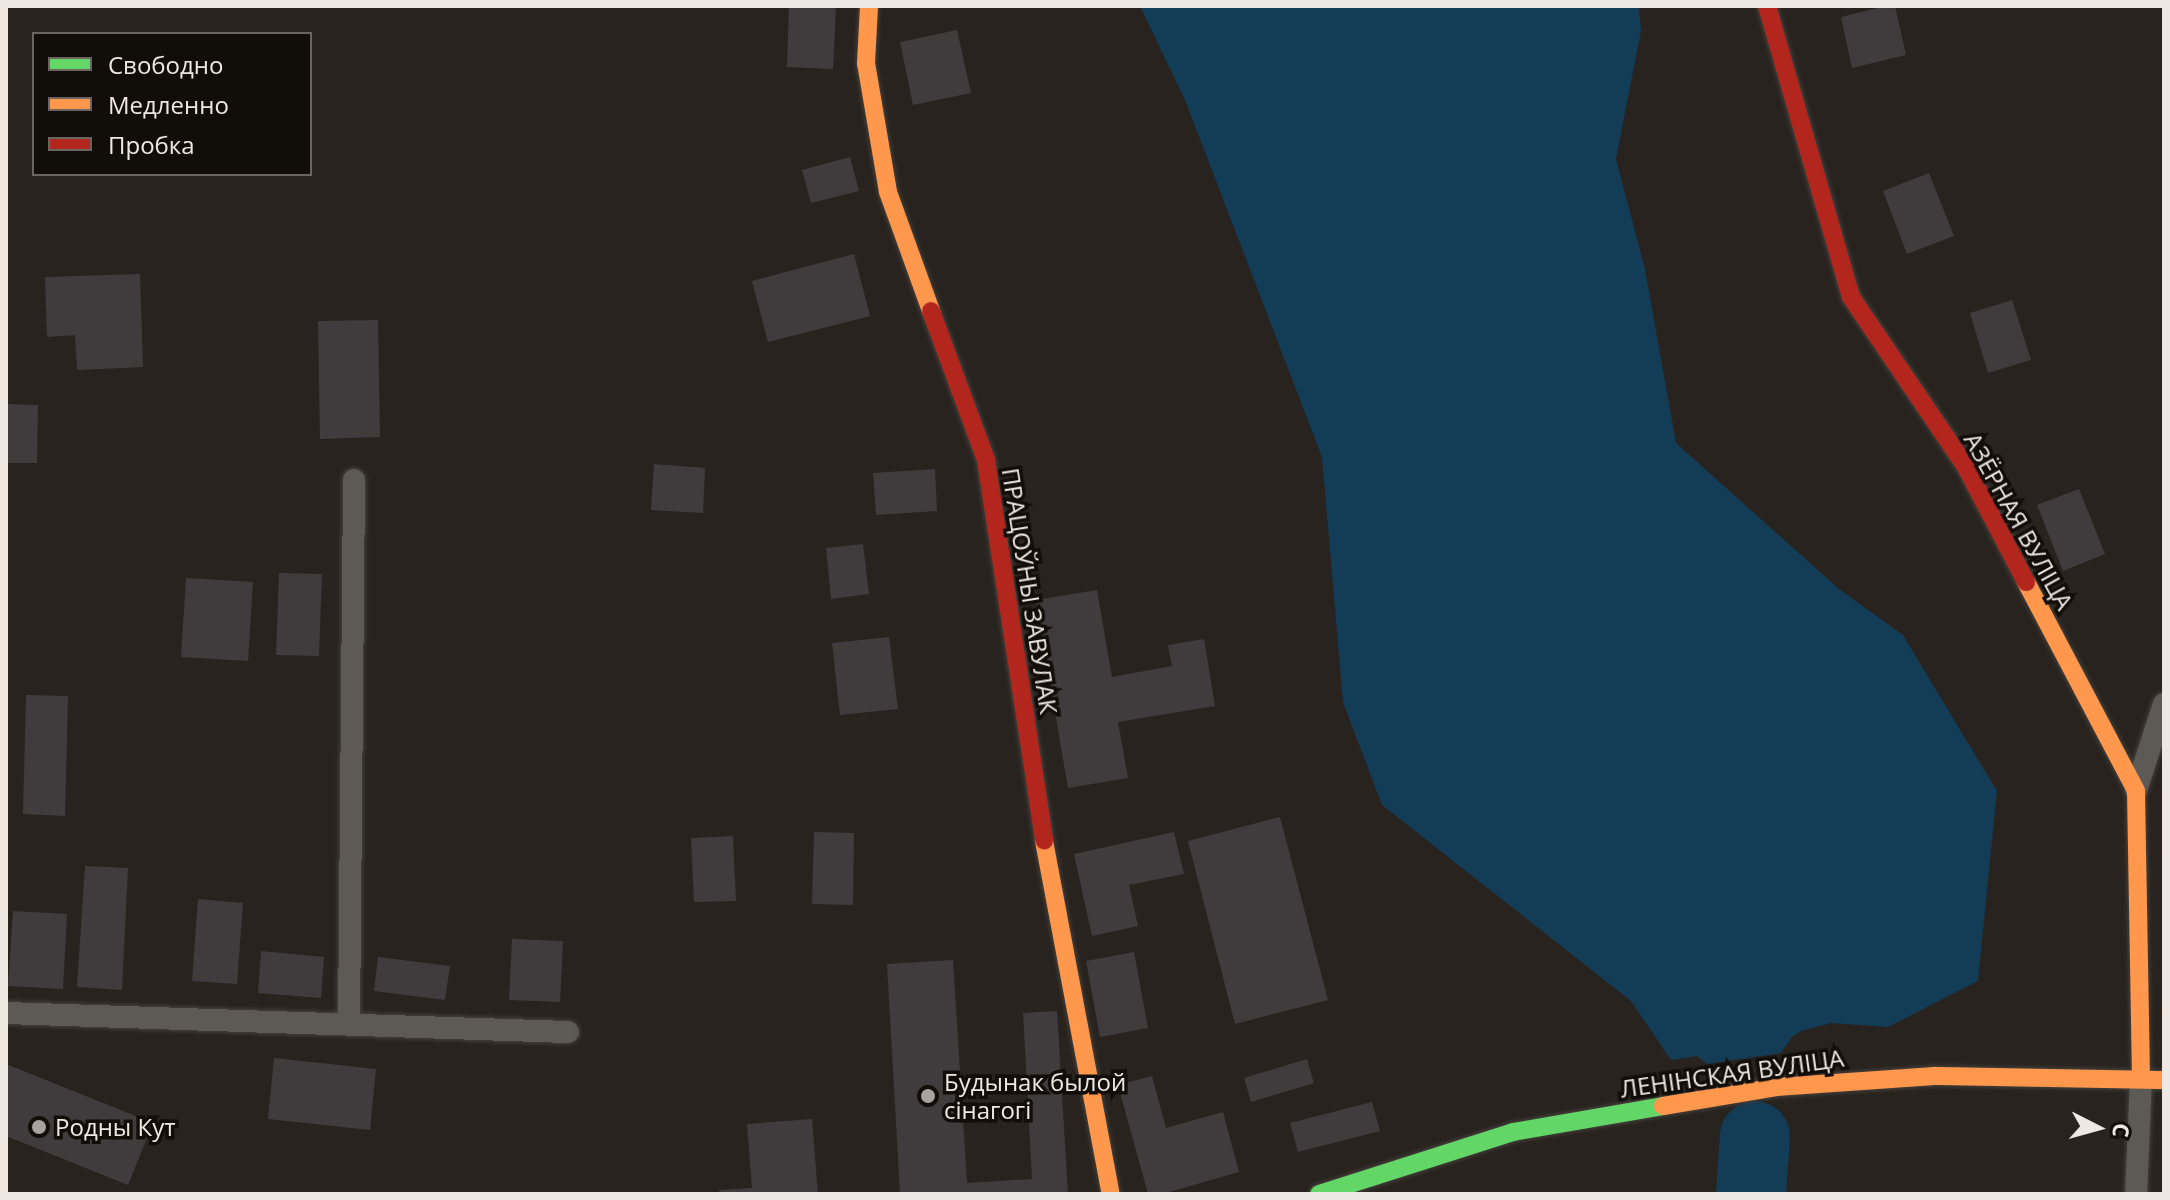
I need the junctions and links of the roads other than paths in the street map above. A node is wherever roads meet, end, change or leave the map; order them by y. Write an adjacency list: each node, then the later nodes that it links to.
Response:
1 (869, 6): 11 (street, ПРАЦОЎНЫ ЗАВУЛАК)
2 (1767, 6): 5 (street, АЗЁРНАЯ ВУЛІЦА)
3 (354, 480): 7 (lane)
4 (2164, 704): 5 (lane)
5 (2136, 791): 9 (street, АЗЁРНАЯ ВУЛІЦА)
6 (6, 1013): 7 (lane)
7 (349, 1024): 8 (lane)
8 (568, 1032)
9 (2141, 1079): 10 (street, ЛЕНІНСКАЯ ВУЛІЦА); 12 (street, ЛЕНІНСКАЯ ВУЛІЦА); 13 (lane)
10 (2164, 1080)
11 (1111, 1194)
12 (1319, 1194)
13 (2136, 1194)

